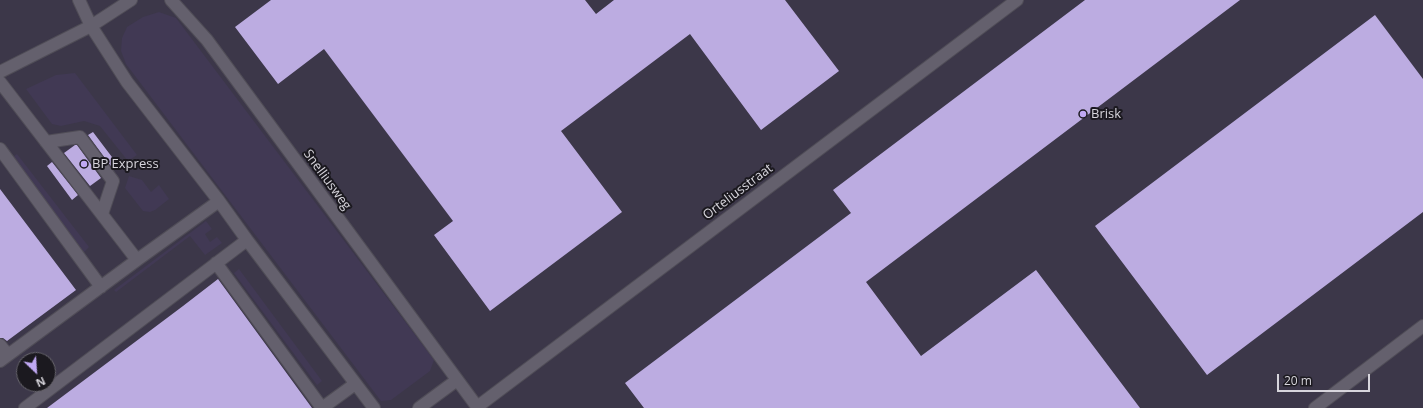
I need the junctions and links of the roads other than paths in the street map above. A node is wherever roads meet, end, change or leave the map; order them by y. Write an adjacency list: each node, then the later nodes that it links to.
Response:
1 (78, 0): 5 (street)
2 (131, 0): 5 (street)
3 (171, 0): 19 (street, Snelliusweg)
4 (1017, 0): 25 (street, Orteliusstraat)
5 (91, 26): 6 (street); 10 (street)
6 (0, 72)
7 (0, 82): 8 (street)
8 (46, 142): 11 (street); 11 (street)
9 (0, 149): 15 (street)
10 (219, 201): 12 (street); 13 (street)
11 (102, 214): 13 (street)
12 (247, 240): 14 (street); 20 (street)
13 (137, 260): 15 (street)
14 (216, 263): 21 (street); 22 (street)
15 (101, 287): 18 (street)
16 (1423, 326): 26 (street)
17 (0, 345): 18 (street)
18 (4, 358)
19 (457, 380): 24 (street); 25 (street, Snelliusweg)
20 (355, 384): 22 (street); 23 (street)
21 (25, 408)
22 (322, 408)
23 (374, 408)
24 (419, 408)
25 (478, 408)
26 (1315, 408)

